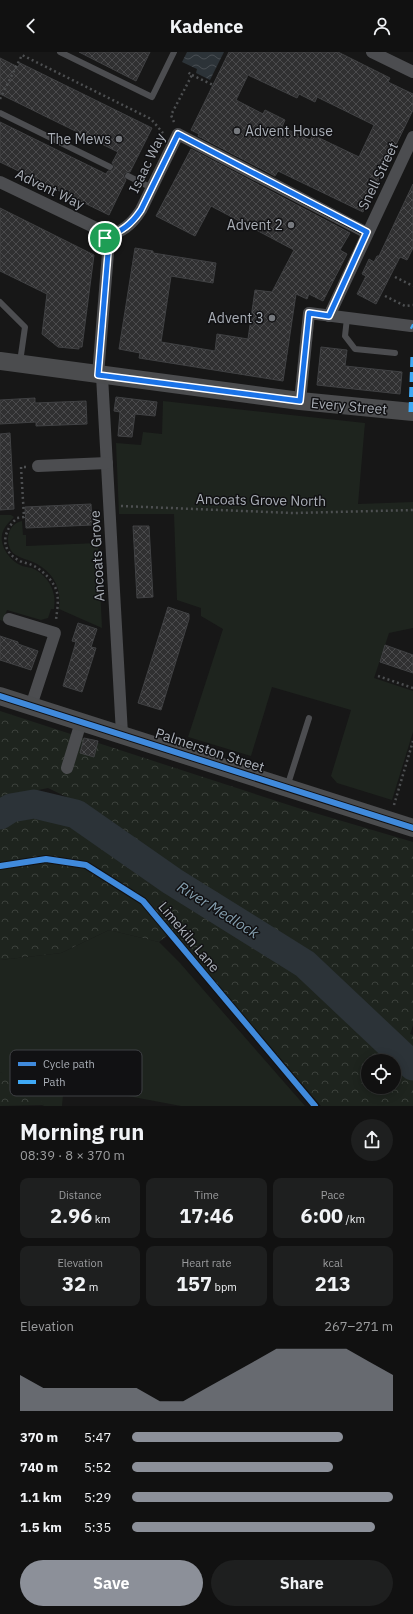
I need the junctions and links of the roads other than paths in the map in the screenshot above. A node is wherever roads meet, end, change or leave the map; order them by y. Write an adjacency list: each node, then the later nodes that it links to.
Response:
1 (60, 52): 2 (lane)
2 (174, 52)
3 (372, 52): 4 (street)
4 (413, 72)
5 (0, 113): 7 (lane)
6 (413, 137): 11 (street, Snell Street)
7 (110, 167)
8 (128, 176): 10 (lane)
9 (0, 182): 12 (street, Advent Way)
10 (152, 188): 11 (street, Isaac Way); 12 (street, Isaac Way)
11 (367, 232): 14 (street, Snell Street)
12 (105, 238): 20 (street)
13 (0, 302): 19 (lane)
14 (329, 316): 15 (street); 21 (street)
15 (347, 318): 16 (street); 17 (lane)
16 (412, 326)
17 (395, 353)
18 (0, 361): 19 (street, Every Street)
19 (20, 364): 20 (street, Every Street)
20 (100, 375): 21 (street, Every Street); 23 (street, Ancoats Grove)
21 (300, 401): 22 (street, Every Street)
22 (413, 412)
23 (107, 463): 24 (street); 30 (street, Ancoats Grove)
24 (38, 466)
25 (8, 619): 27 (street)
26 (0, 696): 27 (street, Palmerston Street)
27 (31, 706): 29 (street, Palmerston Street)
28 (309, 718): 32 (lane)
29 (81, 722): 30 (street, Palmerston Street); 31 (street)
30 (122, 734): 32 (street, Palmerston Street)
31 (67, 768)
32 (286, 788): 33 (street, Palmerston Street)
33 (413, 828)

